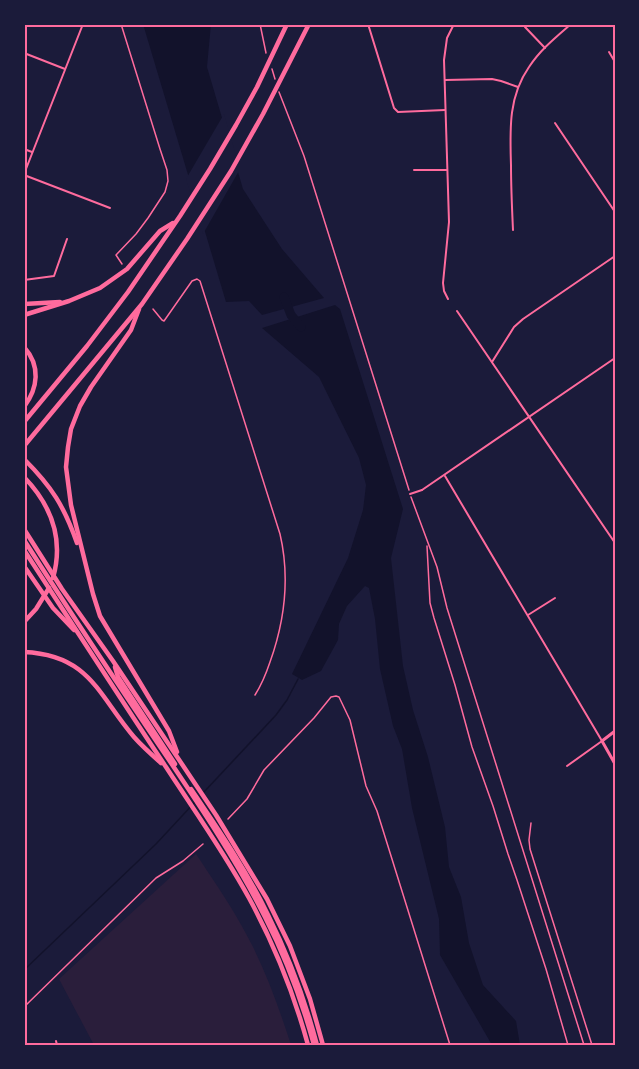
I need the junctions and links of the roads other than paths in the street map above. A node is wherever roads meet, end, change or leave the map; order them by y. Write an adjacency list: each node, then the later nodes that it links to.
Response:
1 (83, 24): 12 (street)
2 (287, 24): 24 (highway)
3 (309, 24): 31 (highway)
4 (368, 24): 15 (street)
5 (454, 24): 13 (street)
6 (571, 24): 8 (street)
7 (525, 27): 8 (street)
8 (545, 48): 14 (street)
9 (609, 52): 11 (street)
10 (24, 53): 12 (street)
11 (615, 62)
12 (65, 69): 18 (street)
13 (445, 80): 14 (street); 15 (street)
14 (518, 87): 25 (street)
15 (445, 110): 20 (street)
16 (555, 123): 23 (street)
17 (24, 149): 18 (street)
18 (32, 152): 21 (street)
19 (414, 170): 20 (street)
20 (448, 170): 29 (street)
21 (24, 174): 22 (street)
22 (110, 208)
23 (615, 212)
24 (175, 221): 30 (highway); 40 (highway)
25 (513, 230)
26 (67, 239): 28 (street)
27 (615, 256): 37 (street)
28 (24, 280)
29 (448, 299)
30 (69, 301): 32 (highway); 34 (highway)
31 (143, 301): 41 (highway); 50 (highway)
32 (24, 304)
33 (457, 311): 37 (street)
34 (24, 315)
35 (24, 348): 38 (highway)
36 (615, 358): 39 (street)
37 (492, 363): 39 (street)
38 (24, 407)
39 (530, 417): 43 (street); 48 (street)
40 (24, 422)
41 (26, 444)
42 (24, 459): 50 (highway)
43 (445, 476): 45 (street); 53 (street)
44 (24, 477): 54 (highway)
45 (410, 494)
46 (24, 529): 57 (highway)
47 (24, 540): 64 (highway)
48 (615, 543)
49 (24, 550): 55 (highway)
50 (85, 565): 60 (highway)
51 (24, 566): 55 (highway)
52 (555, 598): 53 (street)
53 (528, 615): 59 (street)
54 (24, 622)
55 (84, 641): 63 (highway)
56 (24, 652): 63 (highway)
57 (113, 662): 60 (highway); 64 (highway)
58 (615, 732): 59 (street)
59 (602, 741): 61 (street); 62 (street)
60 (179, 759): 70 (highway)
61 (615, 764)
62 (567, 766)
63 (168, 771): 64 (highway)
64 (178, 776): 65 (highway); 65 (highway)
65 (209, 822): 68 (highway); 69 (highway)
66 (56, 1041): 67 (street)
67 (57, 1045)
68 (308, 1045)
69 (316, 1045)
70 (323, 1045)

